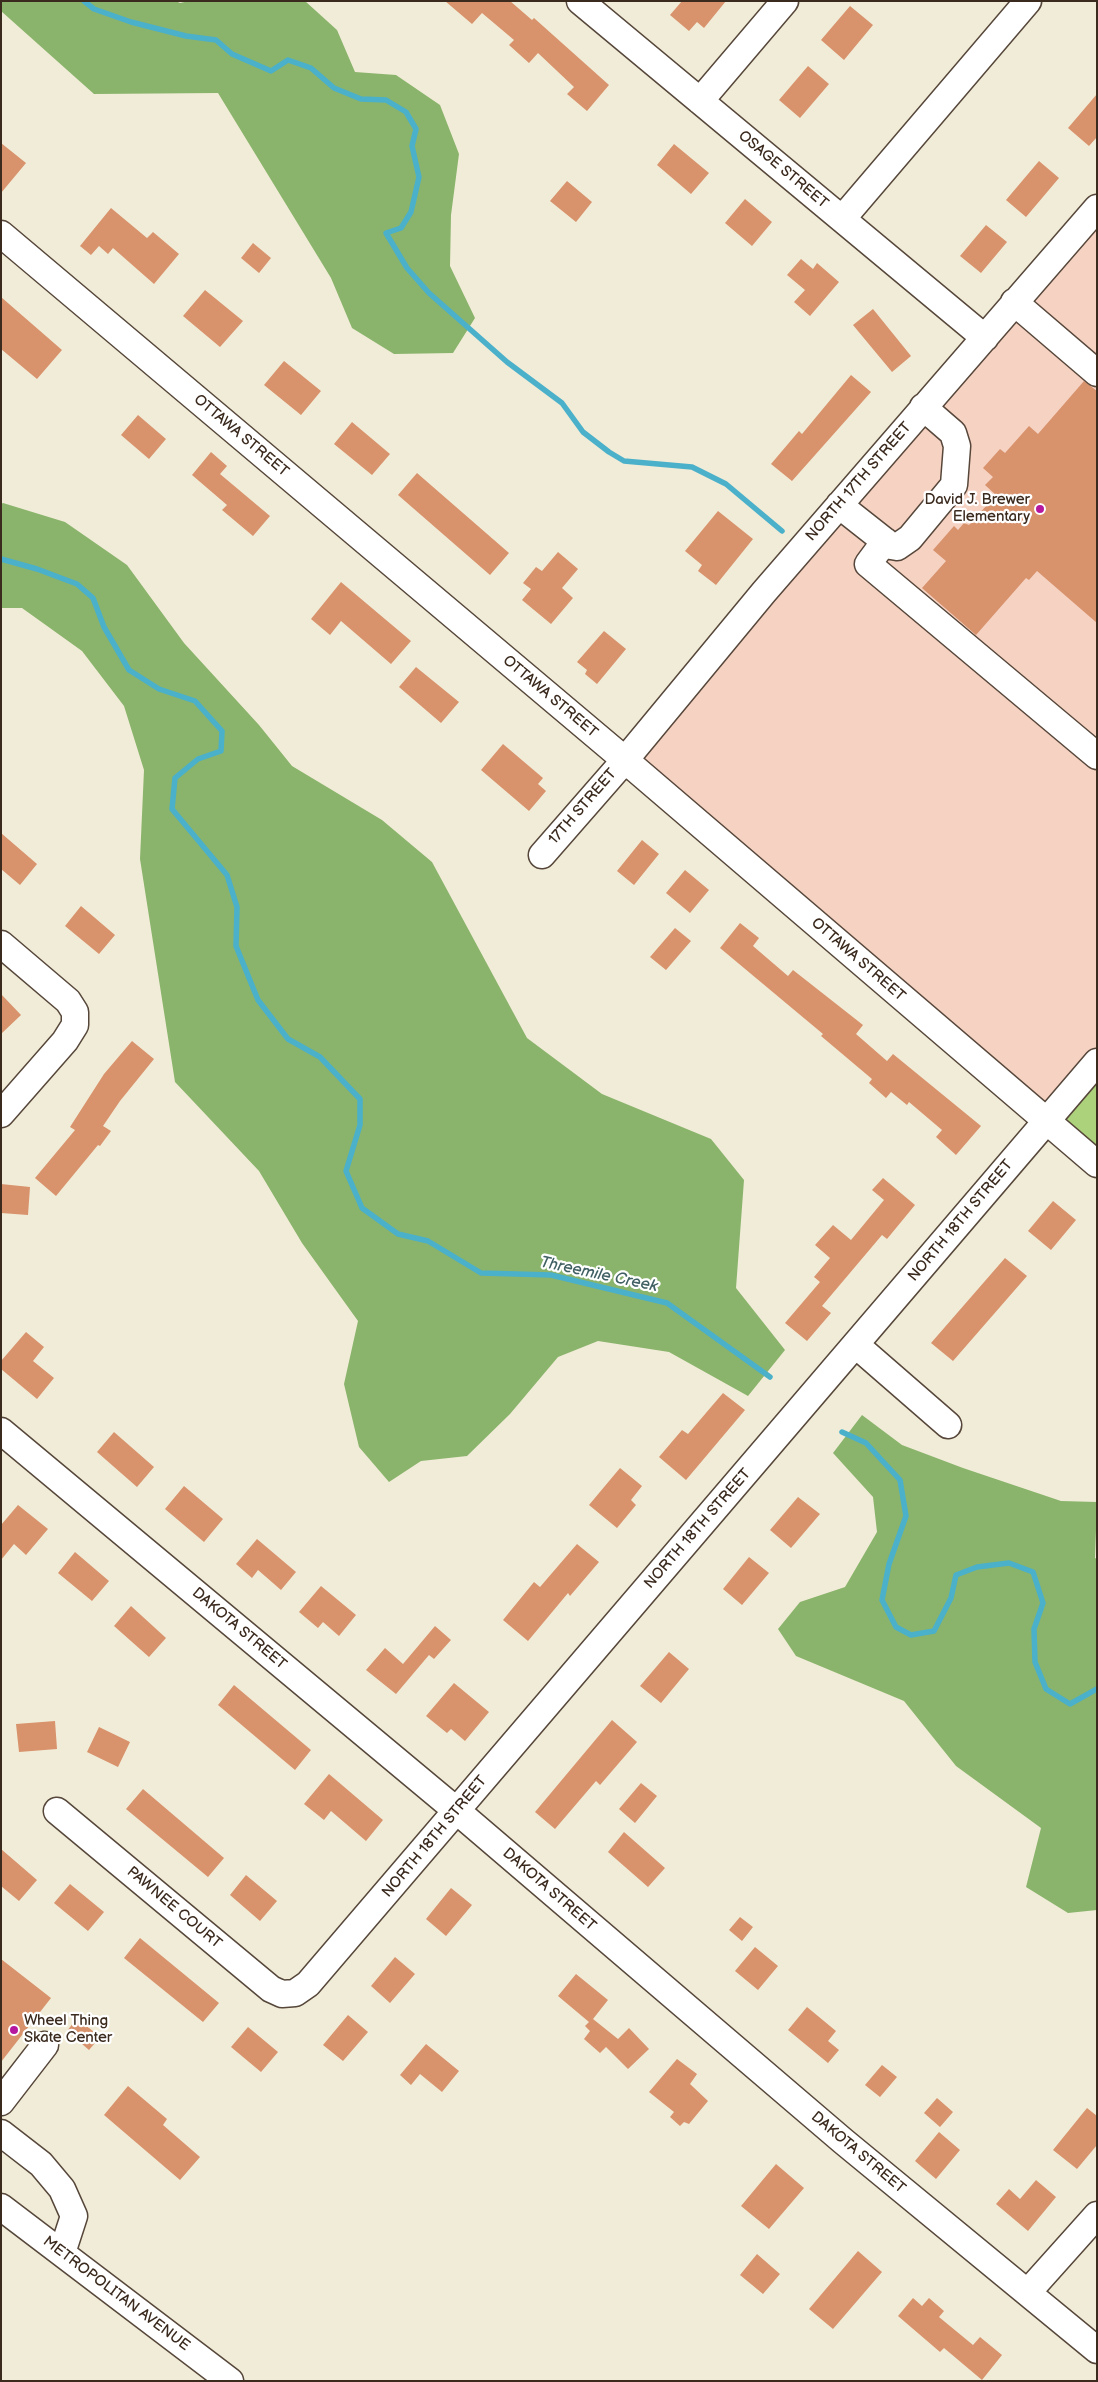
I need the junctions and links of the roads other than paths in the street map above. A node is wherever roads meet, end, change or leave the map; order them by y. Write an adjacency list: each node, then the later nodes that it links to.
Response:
1 (580, 1): 4 (street, OSAGE STREET)
2 (785, 1): 4 (street)
3 (1028, 1): 6 (street)
4 (700, 101): 6 (street, OSAGE STREET)
5 (1097, 208): 8 (street, NORTH 17TH STREET)
6 (842, 219): 9 (street, OSAGE STREET)
7 (1, 234): 15 (street, OTTAWA STREET)
8 (1014, 302): 9 (street, NORTH 17TH STREET); 10 (street)
9 (985, 338): 11 (street, NORTH 17TH STREET)
10 (1097, 373)
11 (923, 408): 12 (street, NORTH 17TH STREET); 13 (street)
12 (839, 505): 13 (street); 15 (street, NORTH 17TH STREET)
13 (885, 541): 14 (street)
14 (1097, 756)
15 (625, 760): 16 (street, 17TH STREET); 20 (street, OTTAWA STREET)
16 (542, 855)
17 (1, 944): 19 (street)
18 (1097, 1062): 20 (street, NORTH 18TH STREET)
19 (1, 1114)
20 (1047, 1121): 21 (street, OTTAWA STREET); 22 (street, NORTH 18TH STREET)
21 (1097, 1164)
22 (856, 1345): 23 (street); 26 (street, NORTH 18TH STREET)
23 (948, 1425)
24 (5, 1440): 26 (street, DAKOTA STREET)
25 (57, 1811): 27 (street, PAWNEE COURT)
26 (457, 1811): 27 (street, NORTH 18TH STREET); 34 (street, DAKOTA STREET)
27 (296, 1993)
28 (45, 2045): 29 (street)
29 (1, 2102)
30 (1, 2133): 33 (street)
31 (1, 2207): 33 (street, METROPOLITAN AVENUE)
32 (1097, 2215): 34 (street)
33 (62, 2253): 36 (street, METROPOLITAN AVENUE)
34 (1028, 2292): 35 (street, DAKOTA STREET)
35 (1097, 2350)
36 (230, 2381)

